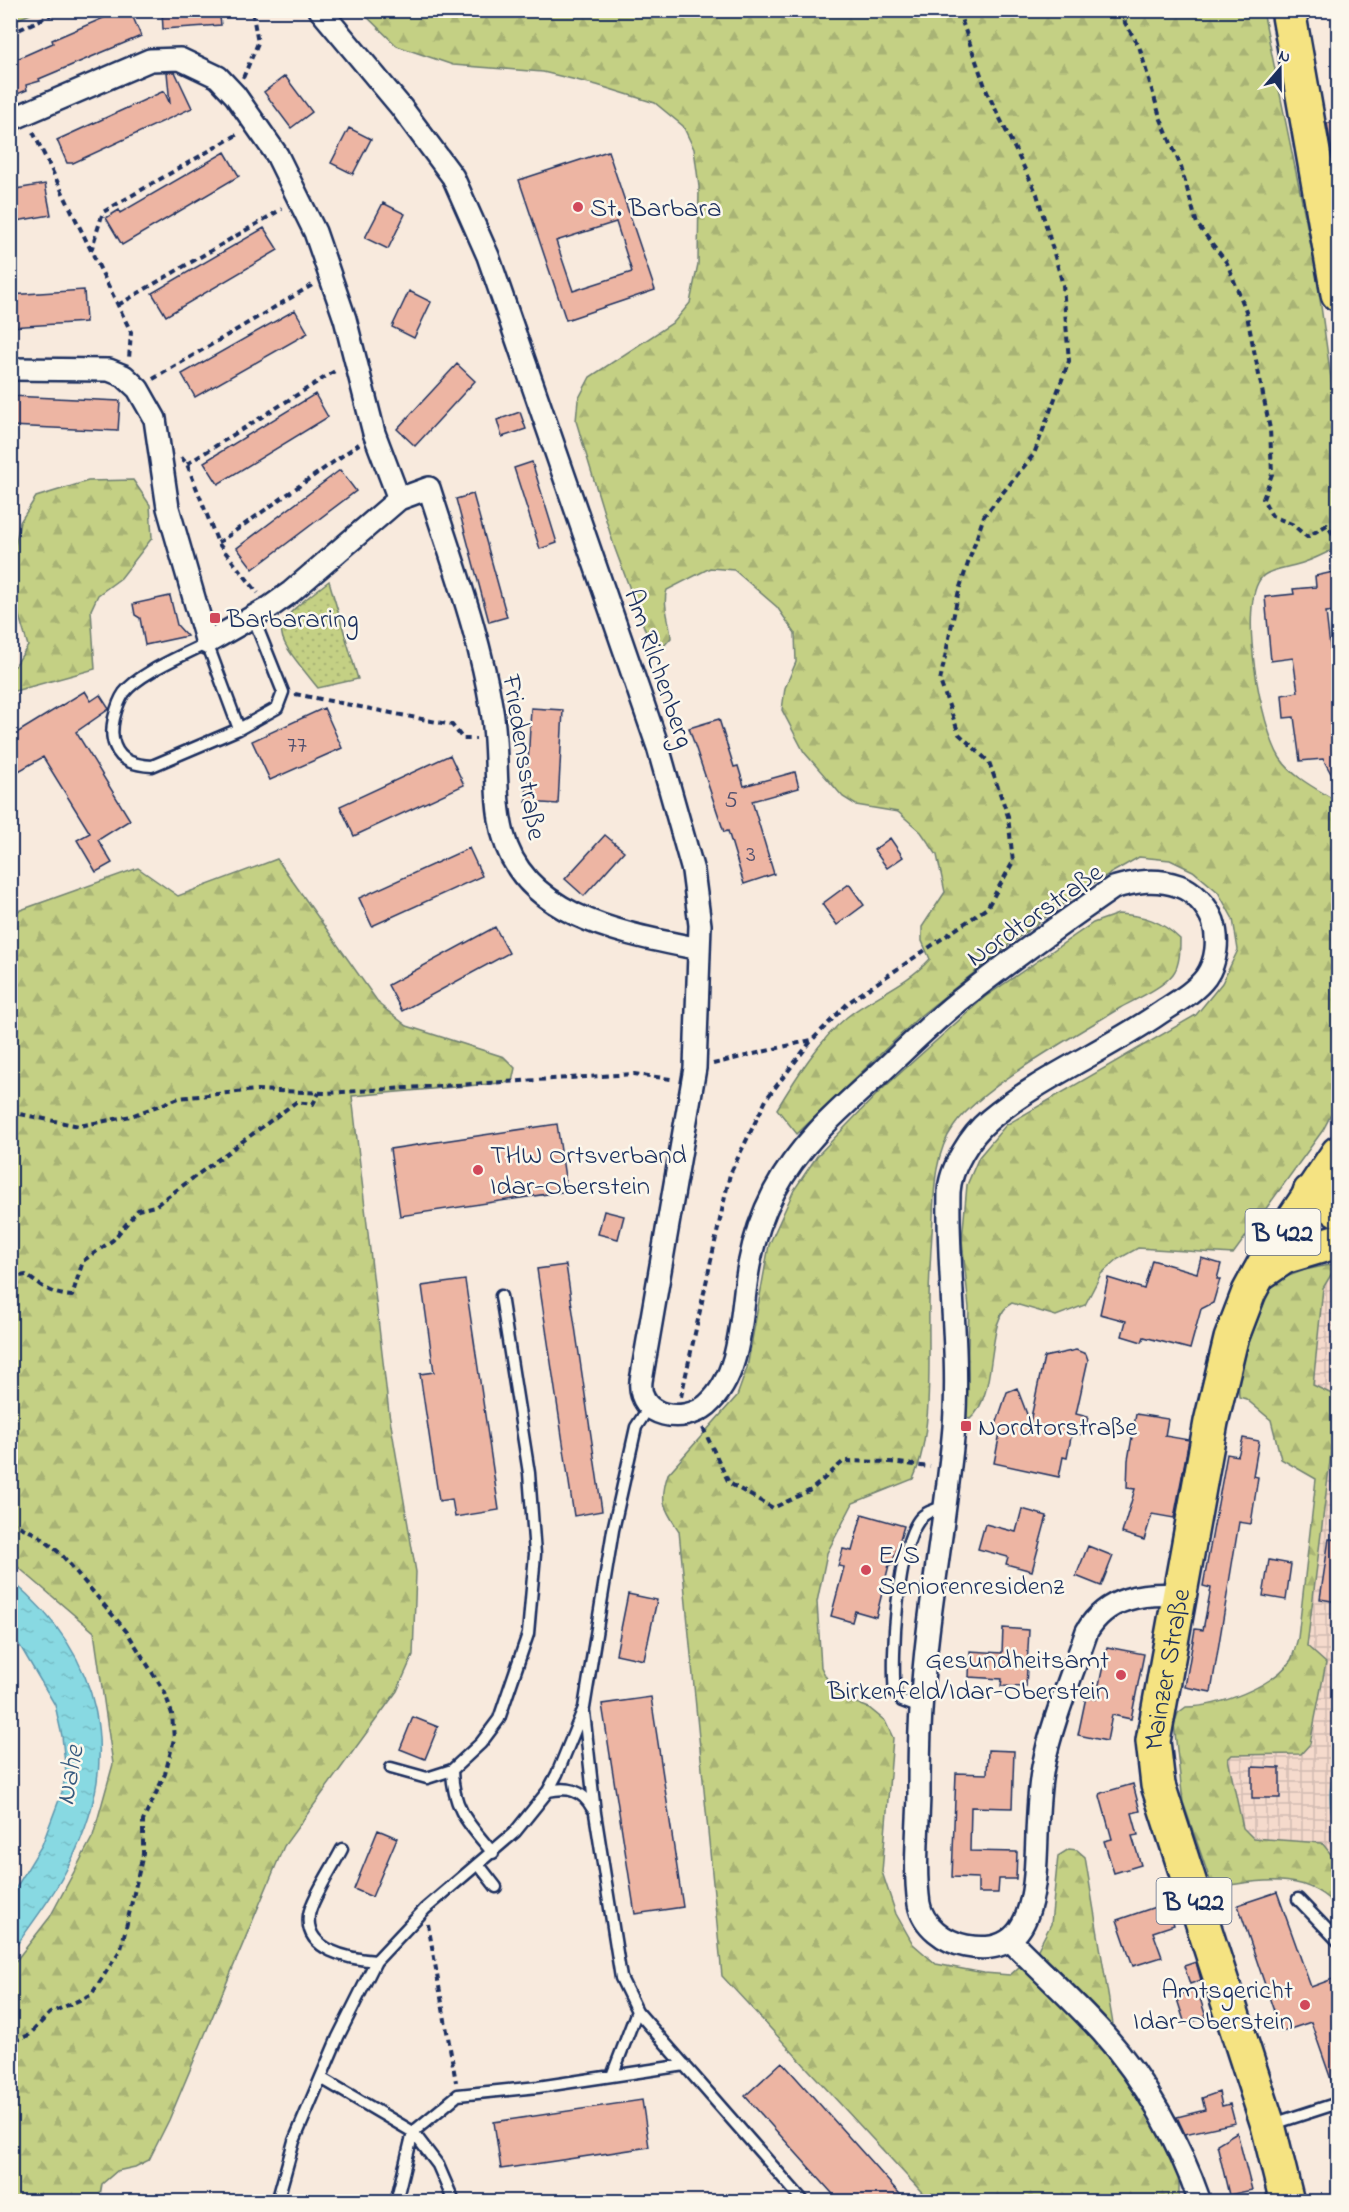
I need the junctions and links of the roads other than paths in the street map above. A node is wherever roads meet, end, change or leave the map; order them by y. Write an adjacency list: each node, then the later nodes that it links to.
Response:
1 (320, 10): 10 (street, Am Rilchenberg)
2 (1288, 10): 4 (main road)
3 (17, 118): 6 (street)
4 (1338, 294)
5 (10, 369): 8 (street)
6 (399, 499): 7 (street); 10 (street, Friedensstraße)
7 (262, 612): 8 (street); 9 (lane)
8 (207, 643): 9 (lane); 9 (lane)
9 (239, 729)
10 (699, 950): 17 (street, Am Rilchenberg)
11 (1338, 1153): 12 (main road, Mainzer Straße / B 422)
12 (1310, 1192): 13 (main road); 14 (main road); 15 (main road, Mainzer Straße / B 422)
13 (1338, 1210)
14 (1338, 1241): 15 (main road)
15 (1259, 1274): 19 (main road, Mainzer Straße / B 422)
16 (501, 1296): 23 (lane)
17 (649, 1407): 18 (street, Nordtorstraße); 20 (lane)
18 (943, 1508): 21 (street, Nordtorstraße); 21 (lane)
19 (1179, 1595): 31 (street); 39 (main road, Mainzer Straße / B 422)
20 (584, 1708): 24 (lane); 25 (lane)
21 (921, 1708): 31 (street, Nordtorstraße)
22 (391, 1768): 23 (lane)
23 (452, 1770): 27 (lane)
24 (548, 1791): 25 (lane); 27 (lane)
25 (595, 1813): 34 (lane)
26 (342, 1849): 33 (lane)
27 (494, 1853): 28 (lane)
28 (479, 1865): 29 (lane); 33 (lane)
29 (496, 1887)
30 (1298, 1899): 32 (lane)
31 (1011, 1941): 47 (street)
32 (1338, 1941)
33 (376, 1960): 37 (lane)
34 (637, 2011): 35 (lane); 36 (lane)
35 (686, 2065): 36 (lane); 41 (lane)
36 (612, 2076): 40 (lane)
37 (321, 2078): 40 (lane); 42 (lane)
38 (1338, 2103): 39 (lane)
39 (1268, 2125): 48 (main road, Mainzer Straße / B 422)
40 (413, 2132): 43 (lane); 44 (lane)
41 (792, 2190): 45 (lane); 46 (lane)
42 (277, 2202)
43 (396, 2202)
44 (454, 2202)
45 (790, 2202)
46 (804, 2202)
47 (1200, 2202)
48 (1287, 2202)

